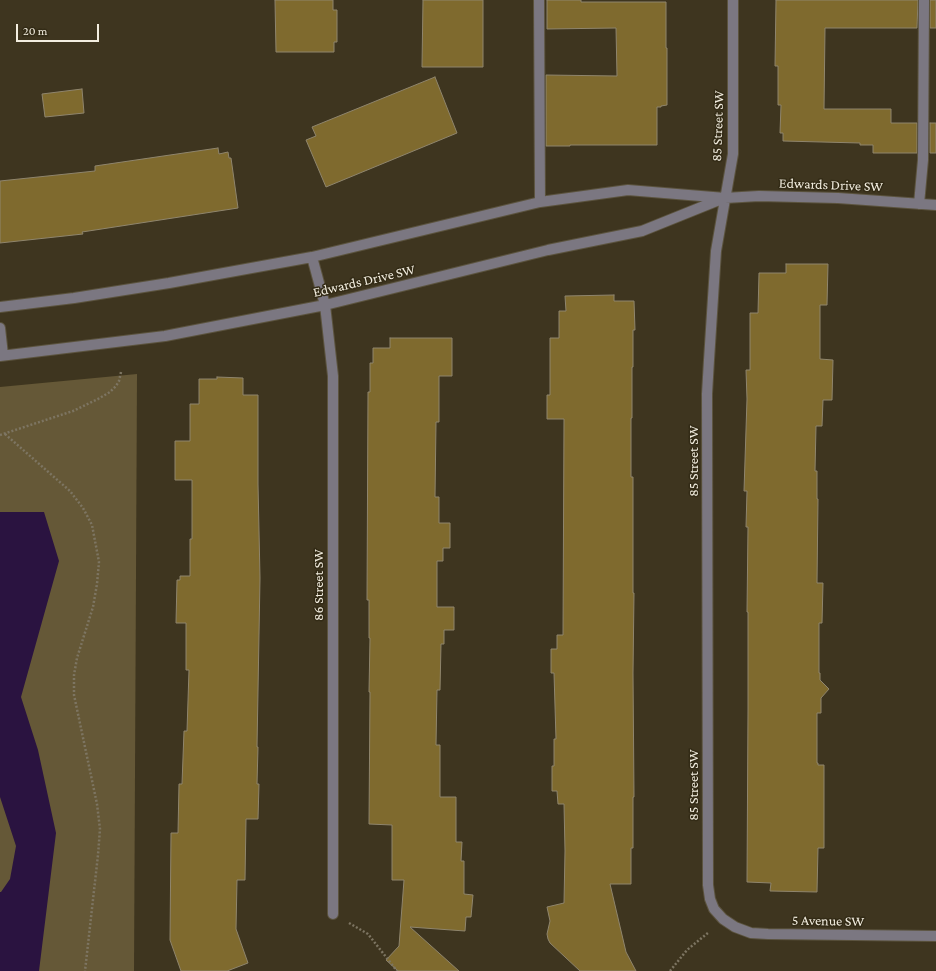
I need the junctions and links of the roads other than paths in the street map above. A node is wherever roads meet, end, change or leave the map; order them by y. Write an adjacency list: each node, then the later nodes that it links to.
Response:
1 (539, 0): 5 (street)
2 (733, 0): 4 (street, 85 Street SW)
3 (924, 0): 6 (street)
4 (725, 198): 5 (street, Edwards Drive SW); 6 (street, Edwards Drive SW); 9 (street, Edwards Drive SW); 14 (street, 85 Street SW)
5 (540, 202): 8 (street, Edwards Drive SW)
6 (919, 204): 7 (street, Edwards Drive SW)
7 (936, 205)
8 (312, 257): 9 (street, 86 Street SW); 10 (street, Edwards Drive SW)
9 (325, 305): 12 (street, Edwards Drive SW); 13 (street, 86 Street SW)
10 (0, 308)
11 (0, 328): 12 (street)
12 (1, 356)
13 (333, 914)
14 (723, 919): 15 (street, 5 Avenue SW)
15 (936, 936)

